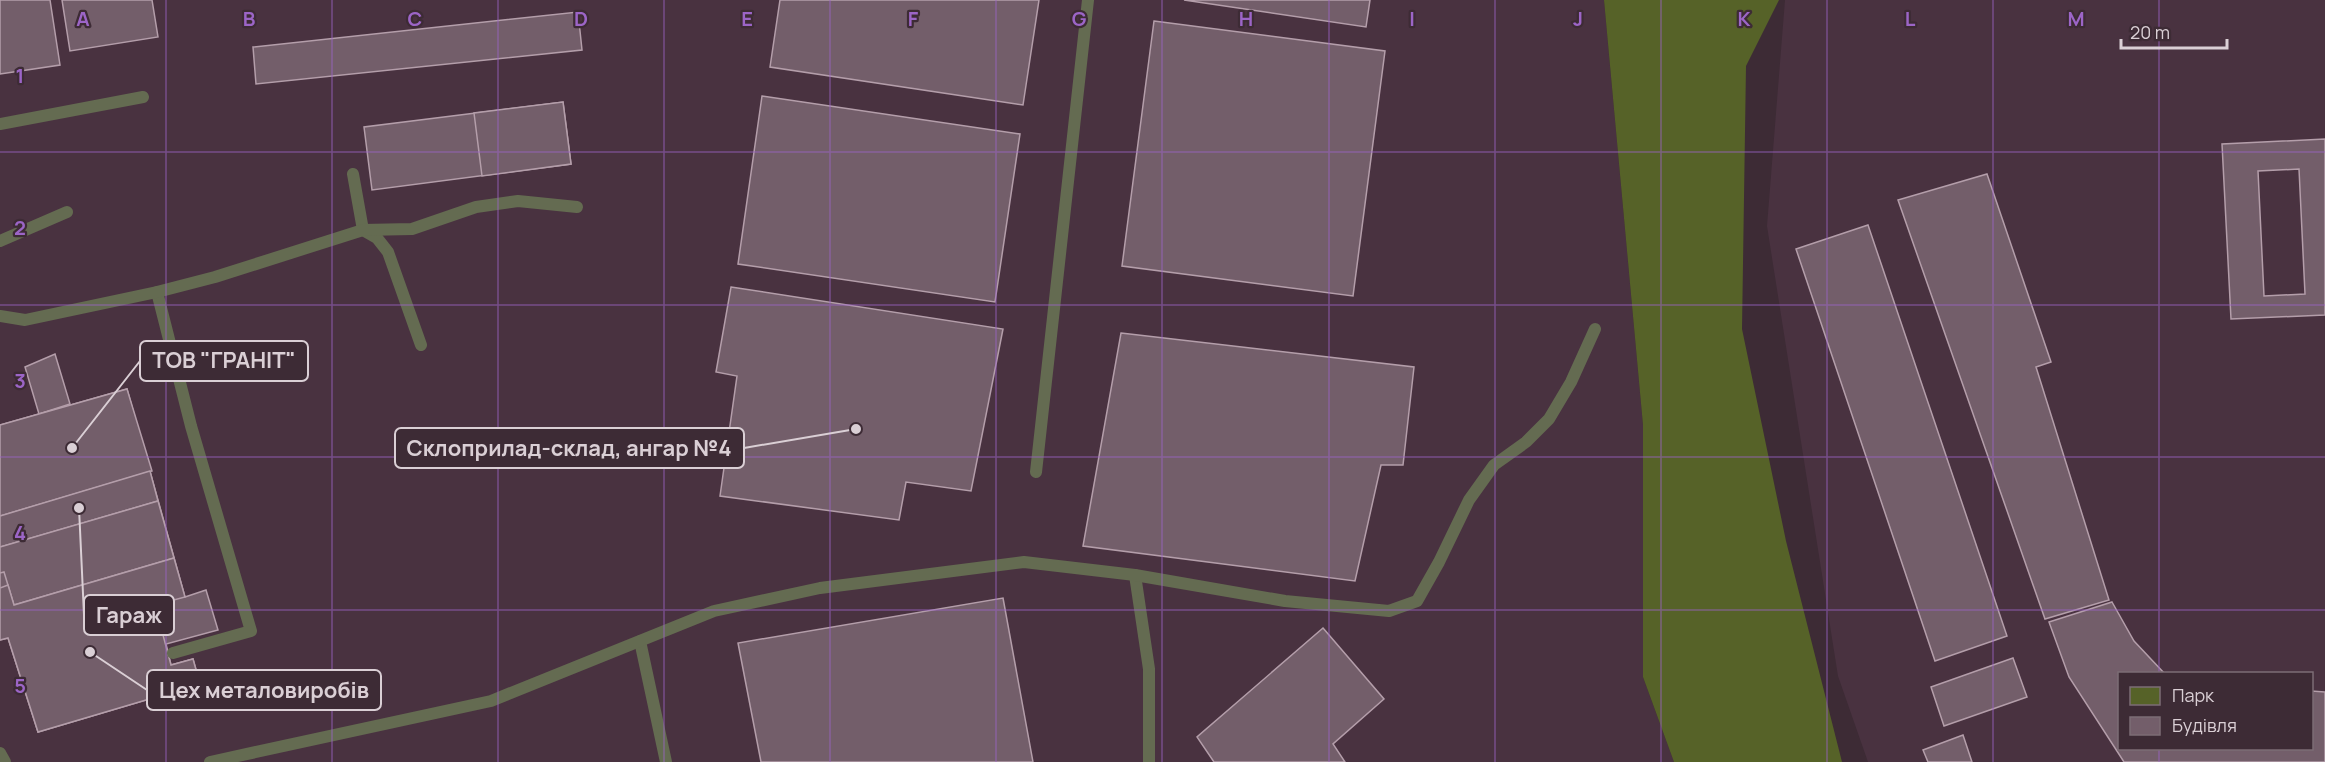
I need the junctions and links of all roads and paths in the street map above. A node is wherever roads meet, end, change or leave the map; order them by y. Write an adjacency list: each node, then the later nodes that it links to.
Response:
1 (1088, 0): 13 (lane)
2 (143, 97): 3 (lane)
3 (0, 124)
4 (353, 174): 7 (lane)
5 (578, 207): 7 (lane)
6 (67, 212): 8 (lane)
7 (363, 230): 9 (lane); 12 (lane)
8 (0, 241)
9 (157, 292): 10 (lane); 16 (lane)
10 (0, 316)
11 (1595, 329): 14 (lane)
12 (421, 345)
13 (1036, 472)
14 (1135, 575): 15 (lane); 21 (lane)
15 (640, 641): 19 (lane); 20 (lane)
16 (173, 653)
17 (0, 753): 18 (lane)
18 (5, 762)
19 (210, 762)
20 (666, 762)
21 (1149, 762)

